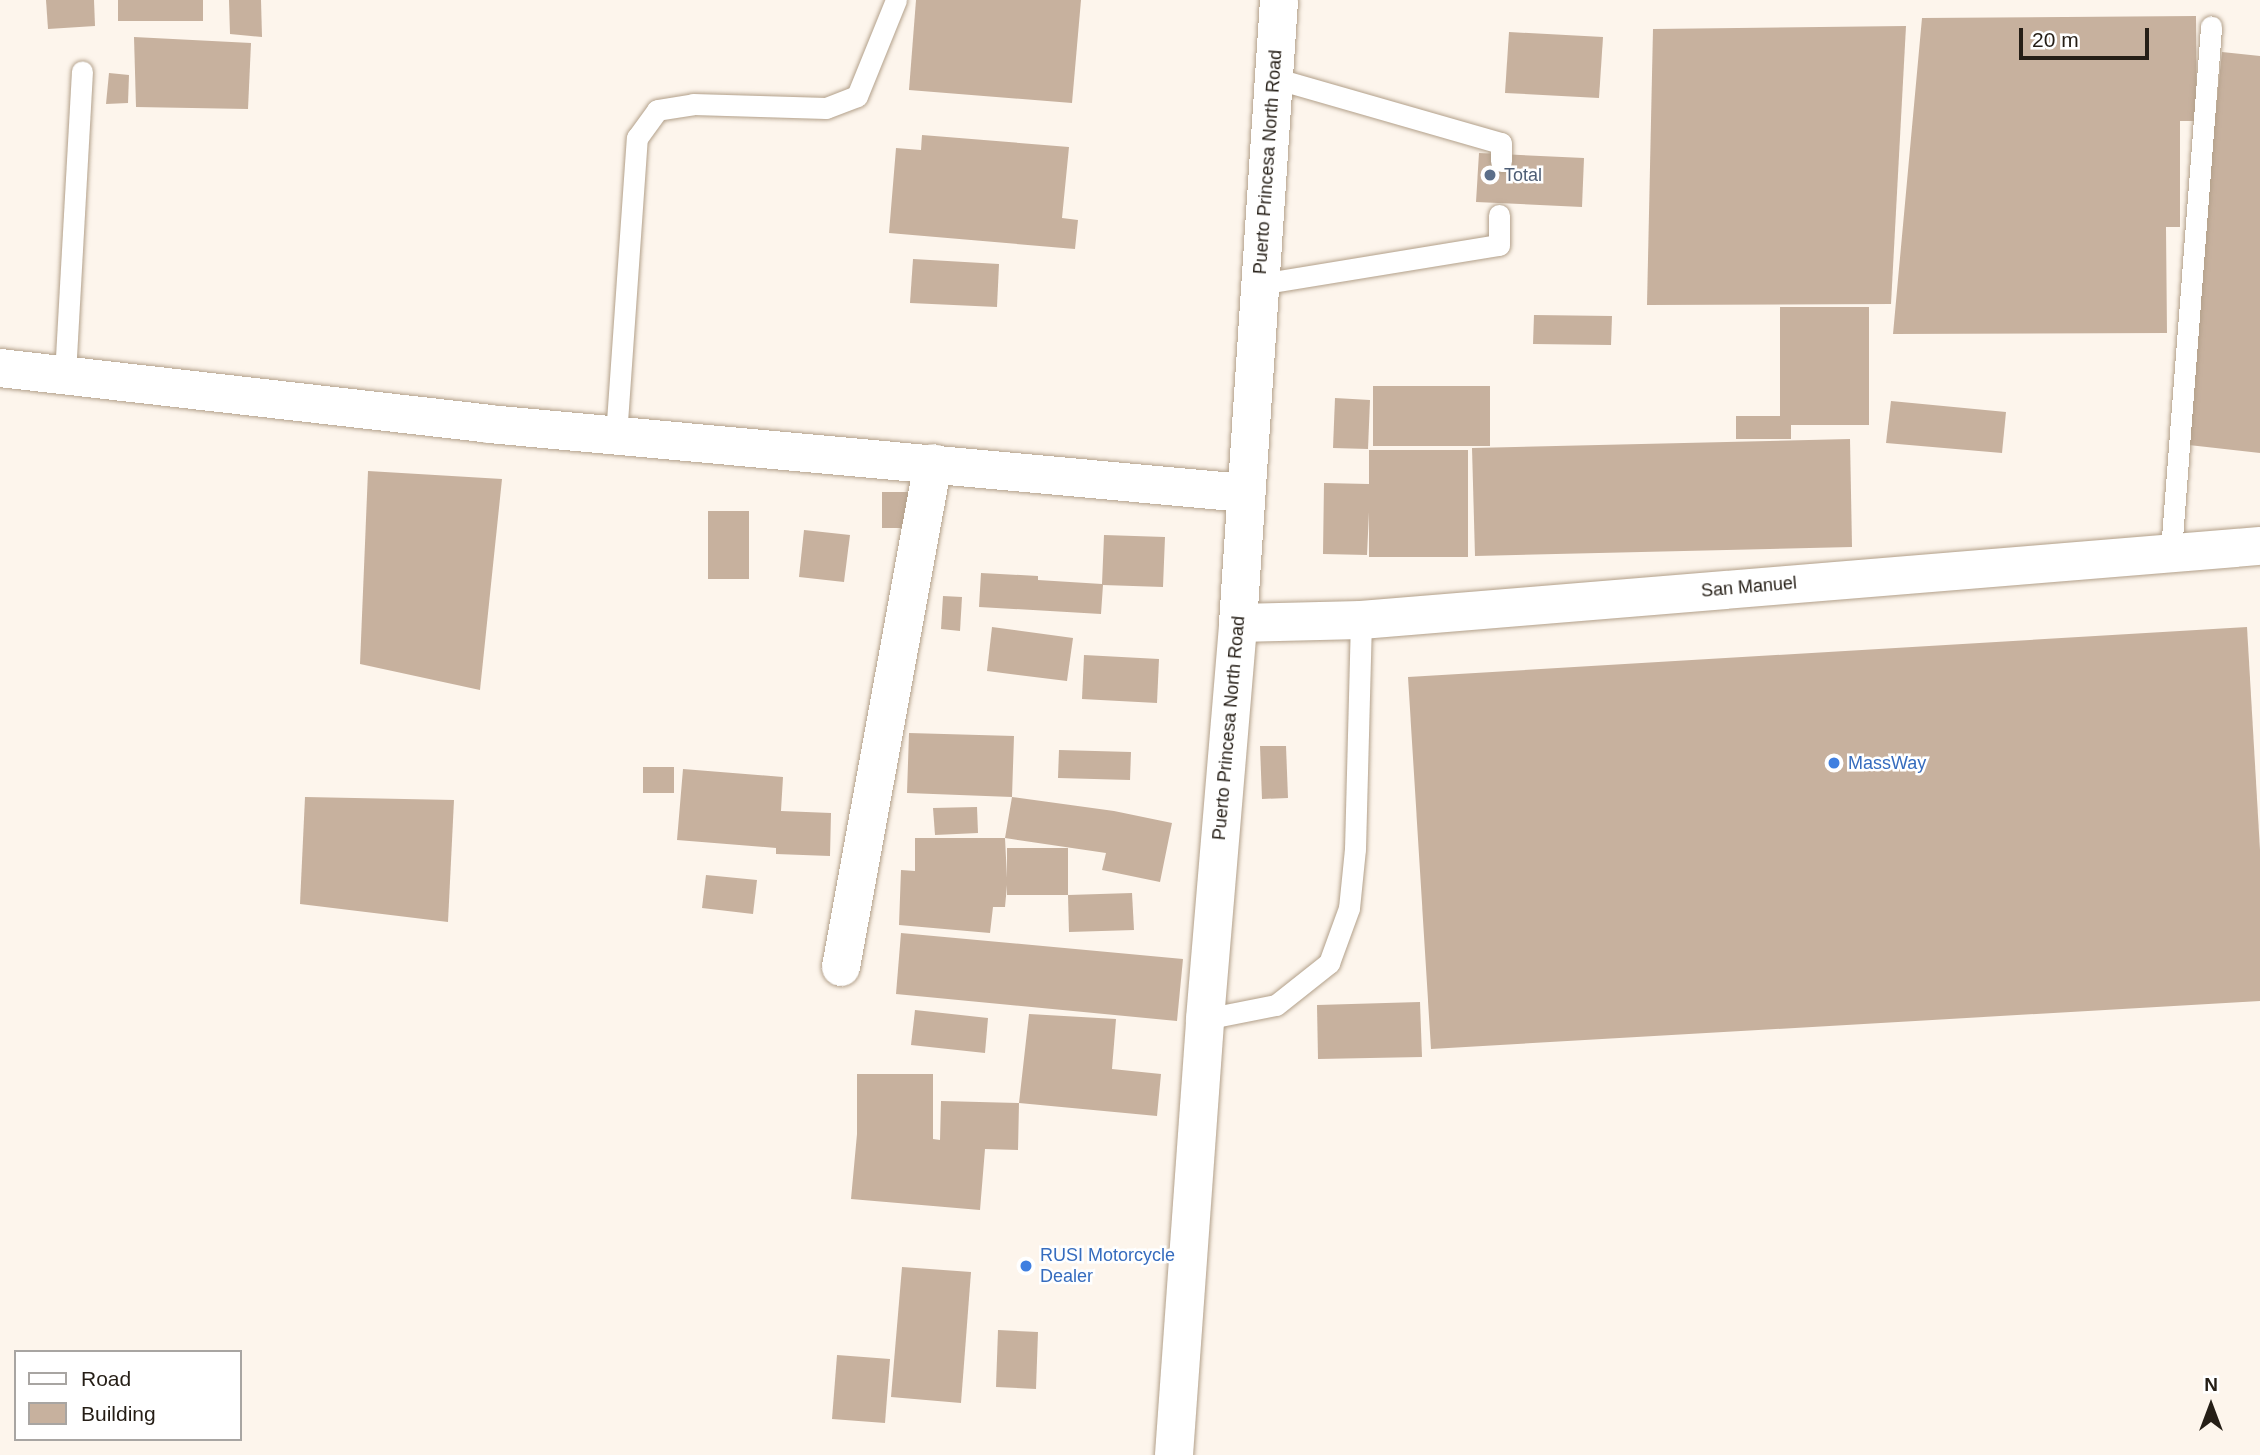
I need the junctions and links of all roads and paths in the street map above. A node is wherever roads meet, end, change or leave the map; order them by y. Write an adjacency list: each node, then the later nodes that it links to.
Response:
1 (896, 0): 11 (lane)
2 (1279, 0): 5 (street, Puerto Princesa North Road)
3 (2211, 27): 15 (lane)
4 (82, 71): 10 (lane)
5 (1274, 78): 6 (lane); 8 (street, Puerto Princesa North Road)
6 (1501, 161)
7 (1499, 215): 8 (lane)
8 (1260, 284): 13 (street, Puerto Princesa North Road)
9 (0, 368): 10 (street)
10 (65, 375): 11 (street)
11 (616, 436): 12 (street)
12 (933, 463): 13 (street); 18 (street)
13 (1244, 493): 17 (street, Puerto Princesa North Road)
14 (2260, 546): 15 (street, San Manuel)
15 (2171, 551): 16 (street, San Manuel)
16 (1361, 620): 17 (street, San Manuel); 19 (lane)
17 (1238, 623): 19 (street, Puerto Princesa North Road)
18 (841, 967)
19 (1205, 1019): 20 (street, Puerto Princesa North Road)
20 (1174, 1455)

